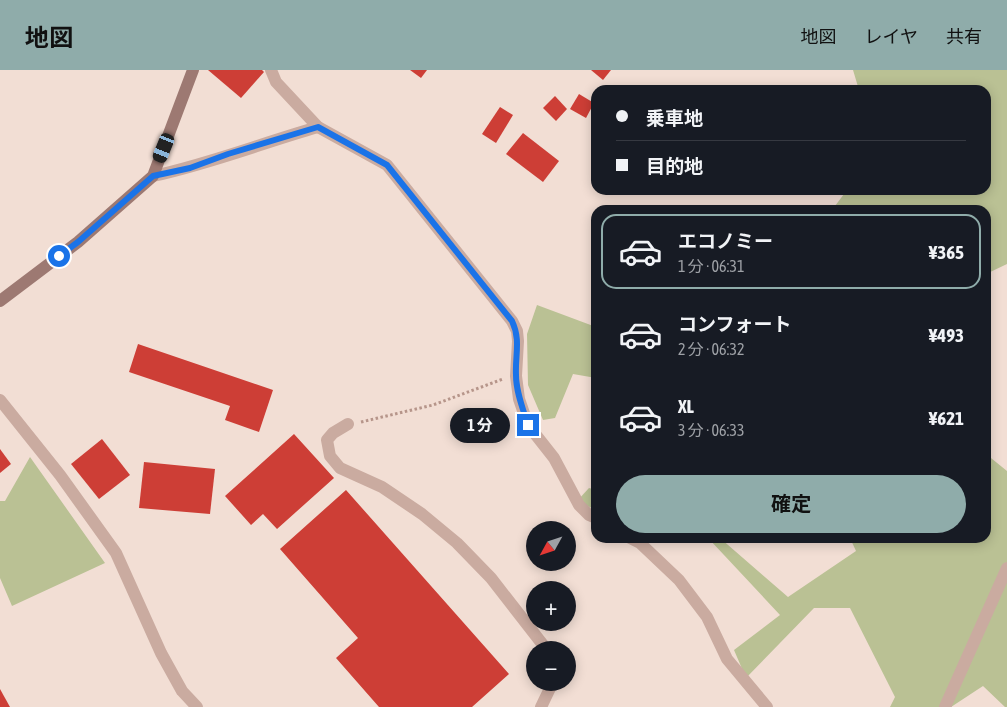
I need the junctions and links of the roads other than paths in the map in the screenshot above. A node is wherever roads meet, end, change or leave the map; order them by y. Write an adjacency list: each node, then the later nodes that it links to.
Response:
1 (193, 70): 4 (street)
2 (271, 70): 3 (street)
3 (318, 127): 4 (street); 8 (street)
4 (153, 176): 5 (street)
5 (0, 301)
6 (0, 400): 13 (street)
7 (348, 424): 11 (street)
8 (591, 516)
9 (640, 543): 15 (street)
10 (1007, 568): 16 (street)
11 (540, 641)
12 (549, 691): 14 (street)
13 (198, 707)
14 (541, 707)
15 (767, 707)
16 (945, 707)

